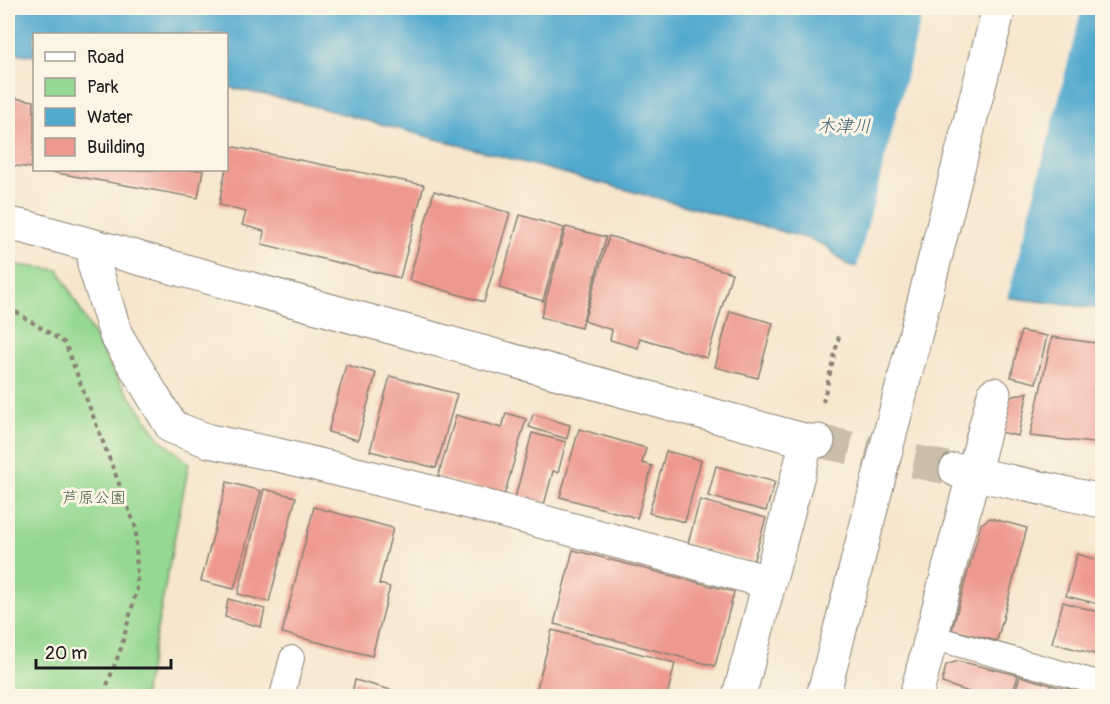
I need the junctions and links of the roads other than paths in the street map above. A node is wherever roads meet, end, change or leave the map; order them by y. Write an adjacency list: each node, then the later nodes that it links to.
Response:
1 (999, 8): 13 (street)
2 (8, 224): 3 (street)
3 (96, 247): 7 (street); 7 (street)
4 (994, 394): 5 (street)
5 (965, 472): 6 (street); 8 (street)
6 (1102, 501)
7 (769, 582): 12 (street)
8 (931, 637): 10 (lane); 14 (street)
9 (292, 658): 11 (lane)
10 (1102, 684)
11 (282, 696)
12 (739, 696)
13 (823, 696)
14 (916, 696)

